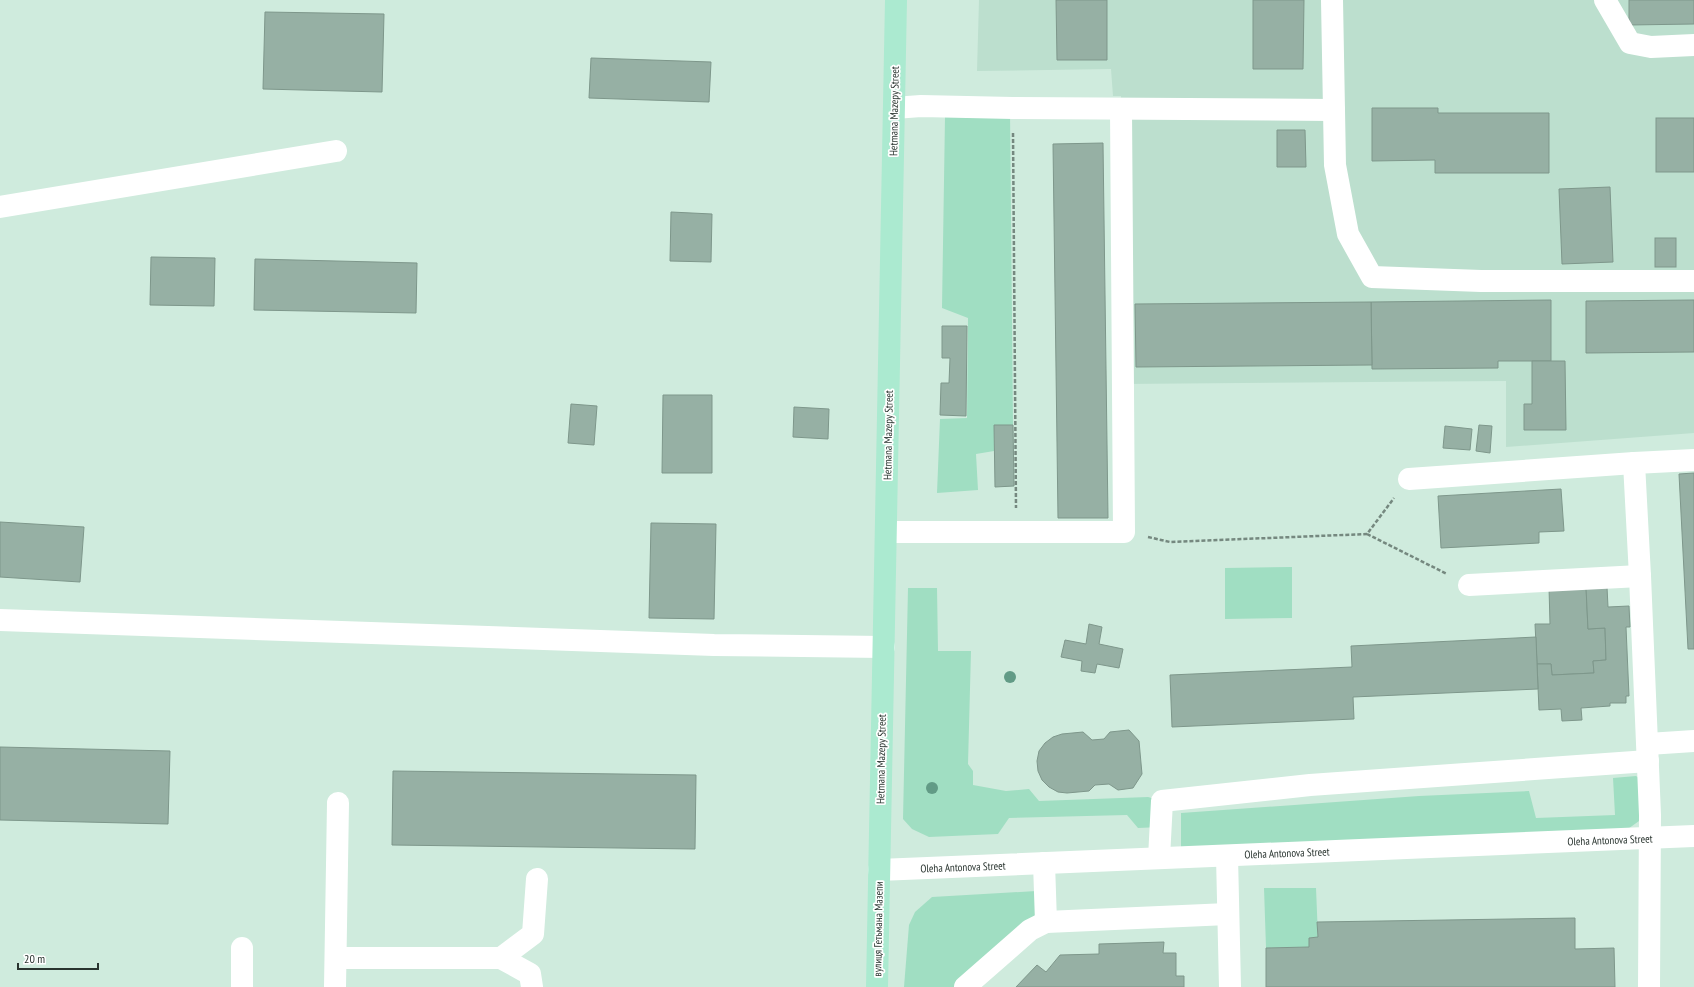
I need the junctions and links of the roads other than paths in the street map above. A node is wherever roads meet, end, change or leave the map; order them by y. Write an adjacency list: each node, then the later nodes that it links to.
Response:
1 (896, 0): 5 (main road, Hetmana Mazepy Street)
2 (1332, 0): 7 (street)
3 (1605, 0): 4 (street)
4 (1694, 46)
5 (894, 108): 6 (street); 14 (main road, Hetmana Mazepy Street)
6 (1121, 109): 7 (street); 14 (street)
7 (1334, 110): 10 (street)
8 (336, 151): 9 (street)
9 (0, 207)
10 (1694, 281)
11 (1694, 460): 12 (street)
12 (1634, 463): 13 (street); 15 (street)
13 (1409, 479)
14 (886, 532): 18 (main road, Hetmana Mazepy Street)
15 (1640, 576): 16 (street); 20 (street)
16 (1469, 585)
17 (0, 620): 18 (street)
18 (884, 647): 27 (main road, Hetmana Mazepy Street)
19 (1694, 741): 20 (street)
20 (1648, 752): 23 (street); 25 (street)
21 (338, 802): 32 (street)
22 (1694, 836): 23 (street, Oleha Antonova Street)
23 (1651, 838): 24 (street, Oleha Antonova Street); 40 (street)
24 (1227, 856): 25 (street, Oleha Antonova Street); 29 (street)
25 (1159, 858): 26 (street, Oleha Antonova Street)
26 (1044, 863): 27 (street, Oleha Antonova Street); 30 (street)
27 (879, 870): 37 (main road, вулиця Гетьмана Мазепи)
28 (537, 879): 33 (street)
29 (1228, 914): 30 (street); 39 (street)
30 (1046, 922): 38 (street)
31 (242, 948): 34 (street)
32 (337, 958): 33 (street); 35 (street)
33 (501, 958): 36 (street)
34 (242, 987)
35 (335, 987)
36 (532, 987)
37 (877, 987)
38 (965, 987)
39 (1230, 987)
40 (1649, 987)

